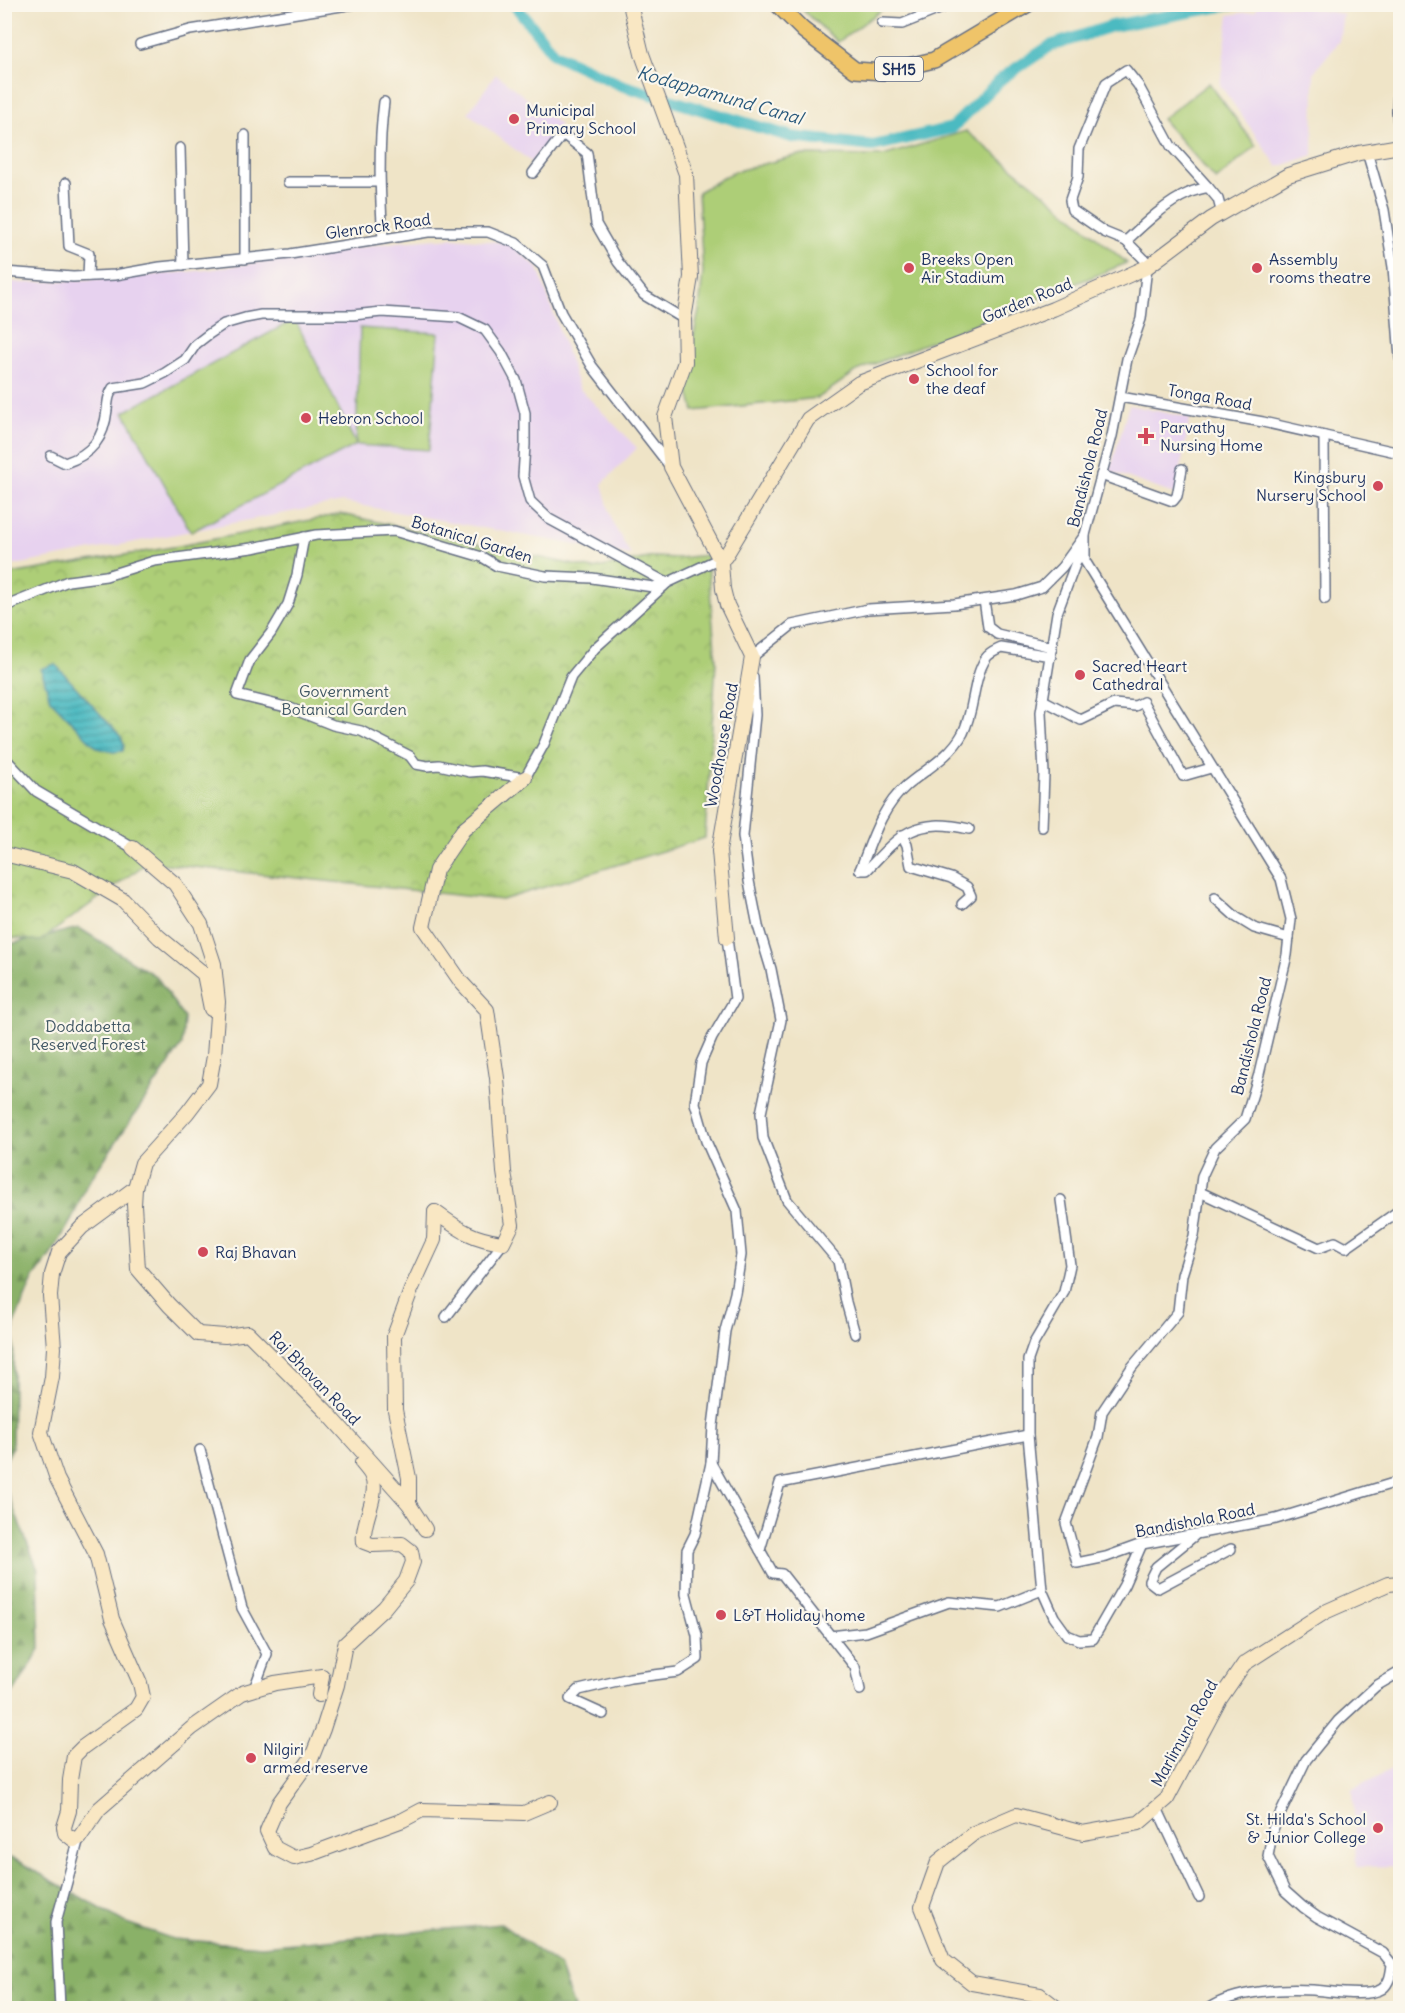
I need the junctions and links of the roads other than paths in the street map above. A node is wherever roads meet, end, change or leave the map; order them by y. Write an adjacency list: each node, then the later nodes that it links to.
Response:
1 (354, 4): 7 (street)
2 (630, 4): 27 (street)
3 (777, 4): 5 (main road, SH15)
4 (952, 4): 6 (street)
5 (1029, 4)
6 (882, 23)
7 (140, 44)
8 (1401, 91): 11 (street)
9 (384, 102): 16 (street)
10 (245, 135): 22 (street)
11 (1400, 146): 13 (street, Garden Road)
12 (180, 148): 23 (street)
13 (1367, 152): 19 (street, Garden Road); 28 (street)
14 (533, 173): 27 (street)
15 (288, 182): 16 (street)
16 (379, 182): 20 (street)
17 (66, 183): 26 (street)
18 (1208, 187): 19 (street); 21 (street); 21 (street)
19 (1222, 214): 24 (street, Garden Road)
20 (383, 239): 22 (street, Glenrock Road); 33 (street, Glenrock Road)
21 (1126, 241): 24 (street)
22 (244, 259): 23 (street, Glenrock Road)
23 (183, 265): 26 (street, Glenrock Road)
24 (1148, 266): 29 (street, Bandishola Road); 38 (street, Garden Road)
25 (4, 272): 26 (street, Glenrock Road)
26 (88, 276)
27 (684, 319): 33 (street)
28 (1401, 358)
29 (1120, 397): 30 (street, Tonga Road); 35 (street, Bandishola Road)
30 (1324, 436): 31 (street, Tonga Road); 40 (street)
31 (1401, 453)
32 (51, 456): 39 (street)
33 (671, 467): 38 (street)
34 (1182, 469): 35 (street)
35 (1101, 476): 36 (street, Bandishola Road)
36 (1085, 535): 41 (street); 43 (street); 47 (street, Bandishola Road)
37 (304, 537): 39 (street, Botanical Garden); 42 (street, Botanical Garden); 48 (street)
38 (720, 559): 39 (street, Botanical Garden); 44 (street)
39 (667, 584): 48 (street, Botanical Garden)
40 (1325, 599)
41 (984, 600): 43 (street); 44 (street)
42 (4, 607)
43 (1052, 652): 45 (street); 53 (street)
44 (752, 657): 58 (street, Woodhouse Road); 67 (street)
45 (1043, 700): 47 (street); 51 (street)
46 (4, 757): 54 (street)
47 (1211, 768): 59 (street, Bandishola Road)
48 (525, 778): 65 (street)
49 (1401, 803): 50 (street)
50 (1401, 811)
51 (1042, 827)
52 (969, 829): 53 (street)
53 (902, 835): 57 (street)
54 (133, 848): 60 (street, Raj Bhavan Road)
55 (4, 854): 60 (street)
56 (1215, 898): 59 (street)
57 (962, 904)
58 (727, 938): 71 (street)
59 (1289, 938): 62 (street, Bandishola Road)
60 (216, 1035): 61 (street, Raj Bhavan Road)
61 (135, 1188): 68 (street, Raj Bhavan Road); 89 (street)
62 (1200, 1192): 64 (street); 76 (street, Bandishola Road)
63 (1061, 1200): 69 (street)
64 (1401, 1210)
65 (503, 1243): 66 (street); 73 (street)
66 (446, 1317)
67 (855, 1334)
68 (325, 1410): 73 (street, Raj Bhavan Road); 87 (street)
69 (1028, 1435): 78 (street); 80 (street)
70 (200, 1450): 83 (street)
71 (711, 1463): 78 (street); 86 (street)
72 (1401, 1481): 75 (street, Bandishola Road)
73 (409, 1504): 74 (street, Raj Bhavan Road)
74 (425, 1529)
75 (1196, 1534): 76 (street, Bandishola Road); 77 (street)
76 (1143, 1544): 80 (street)
77 (1231, 1549)
78 (760, 1550): 81 (street)
79 (1401, 1583): 88 (street, Marlimund Road)
80 (1042, 1590): 81 (street)
81 (830, 1636): 84 (street)
82 (1401, 1672): 93 (street)
83 (254, 1689): 85 (street); 89 (street)
84 (860, 1690)
85 (319, 1695)
86 (603, 1714)
87 (550, 1802)
88 (1157, 1808): 90 (street); 92 (street, Marlimund Road)
89 (79, 1838): 91 (street)
90 (1200, 1897)
91 (60, 2008)
92 (1057, 2008)
93 (1209, 2008)

